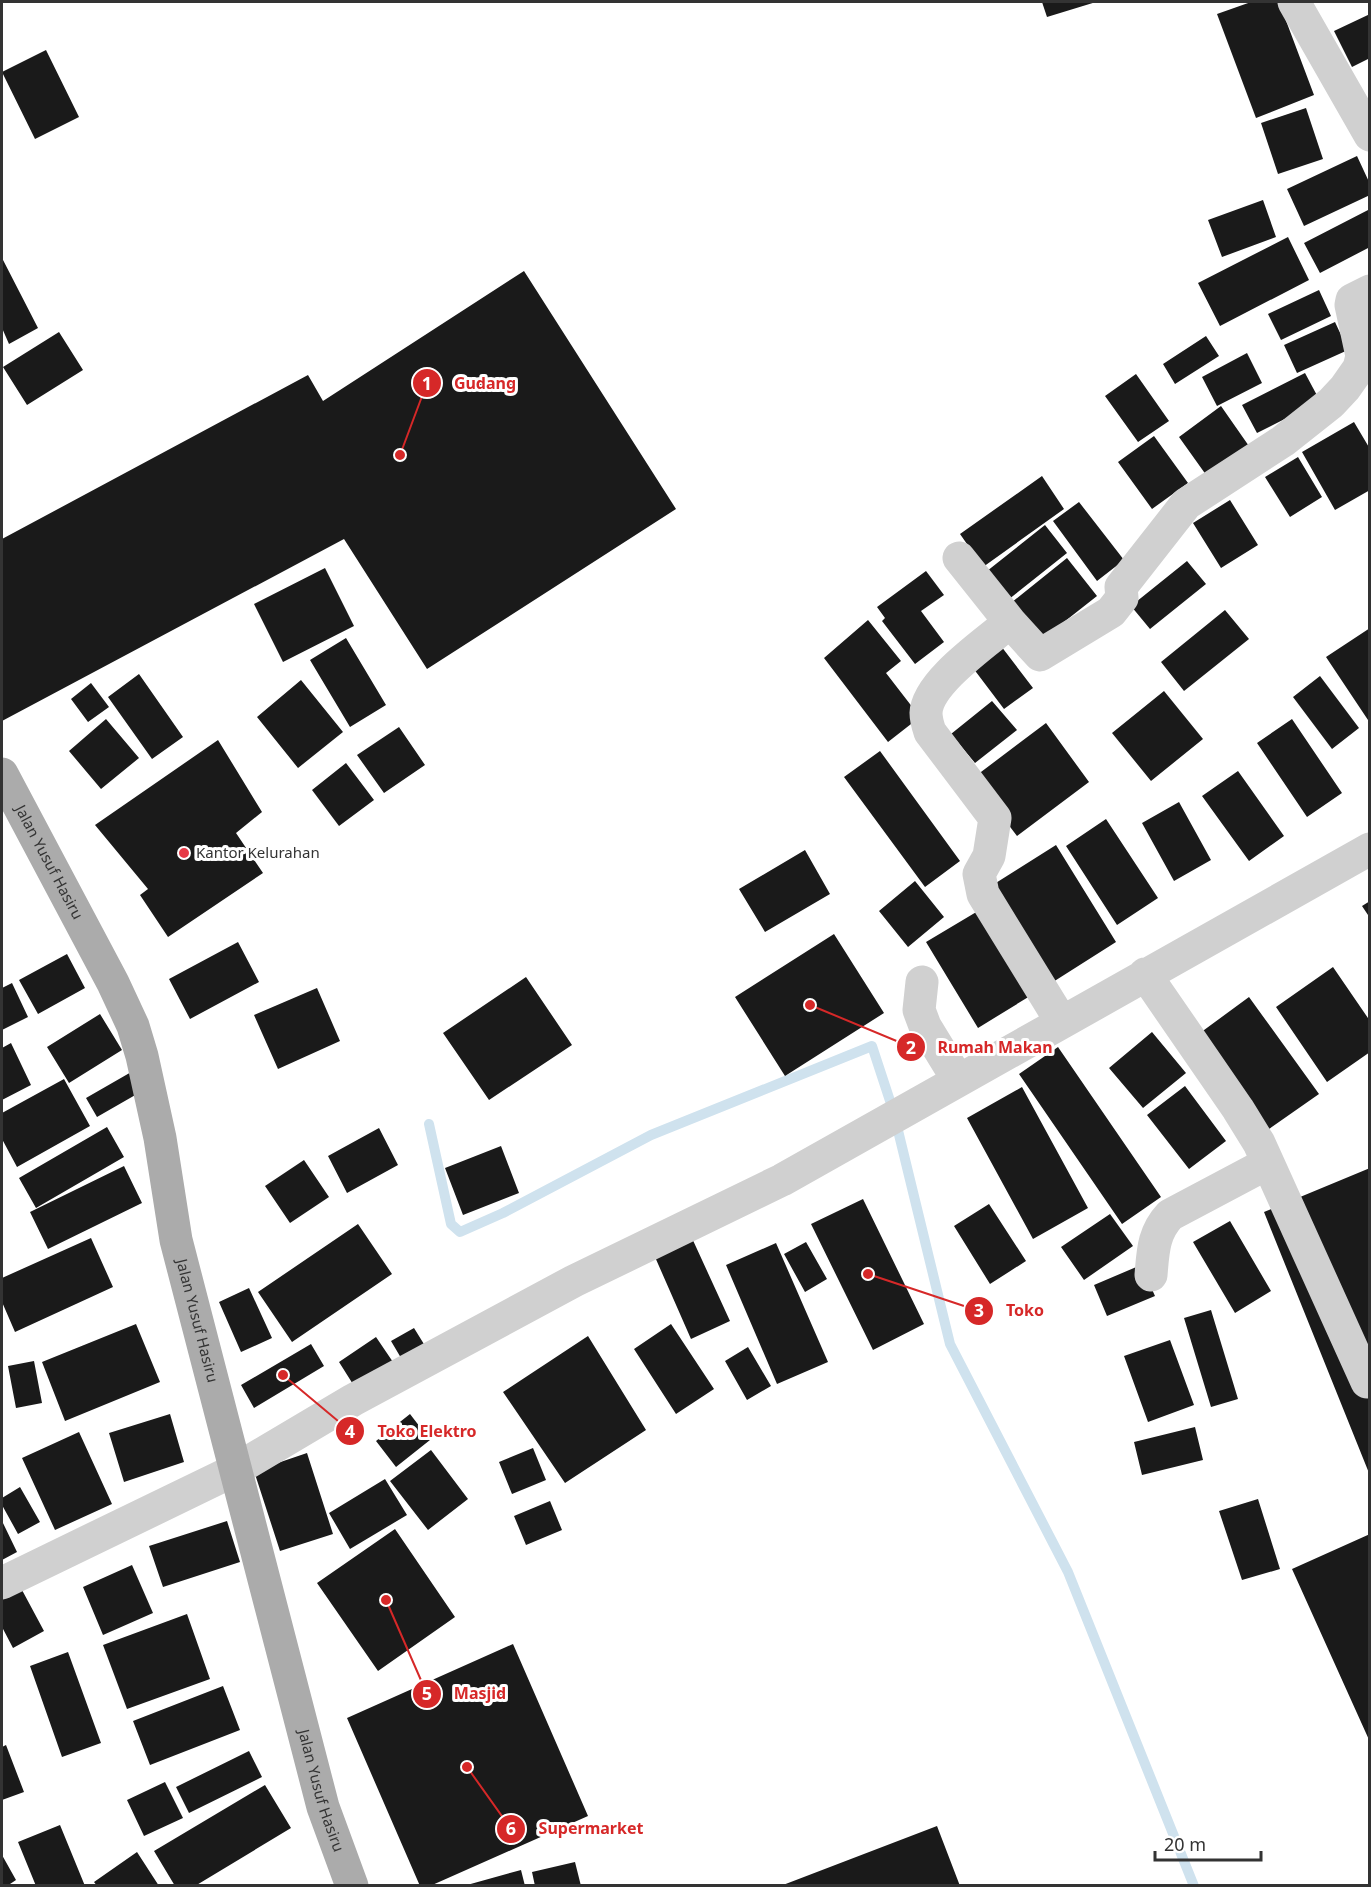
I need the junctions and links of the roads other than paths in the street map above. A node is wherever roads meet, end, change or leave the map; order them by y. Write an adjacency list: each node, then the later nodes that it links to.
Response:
1 (1294, 2): 2 (street)
2 (1370, 135)
3 (1370, 291): 5 (street)
4 (959, 558): 5 (street)
5 (1010, 622): 10 (street)
6 (2, 774): 15 (main road, Jalan Yusuf Hasiru)
7 (1370, 849): 8 (street)
8 (1145, 974): 10 (street); 12 (street)
9 (922, 982): 11 (street)
10 (1061, 1021): 11 (street)
11 (958, 1080): 15 (street)
12 (1268, 1163): 13 (street); 14 (street)
13 (1151, 1275)
14 (1367, 1382)
15 (235, 1470): 16 (street); 17 (main road, Jalan Yusuf Hasiru)
16 (2, 1583)
17 (352, 1886)

